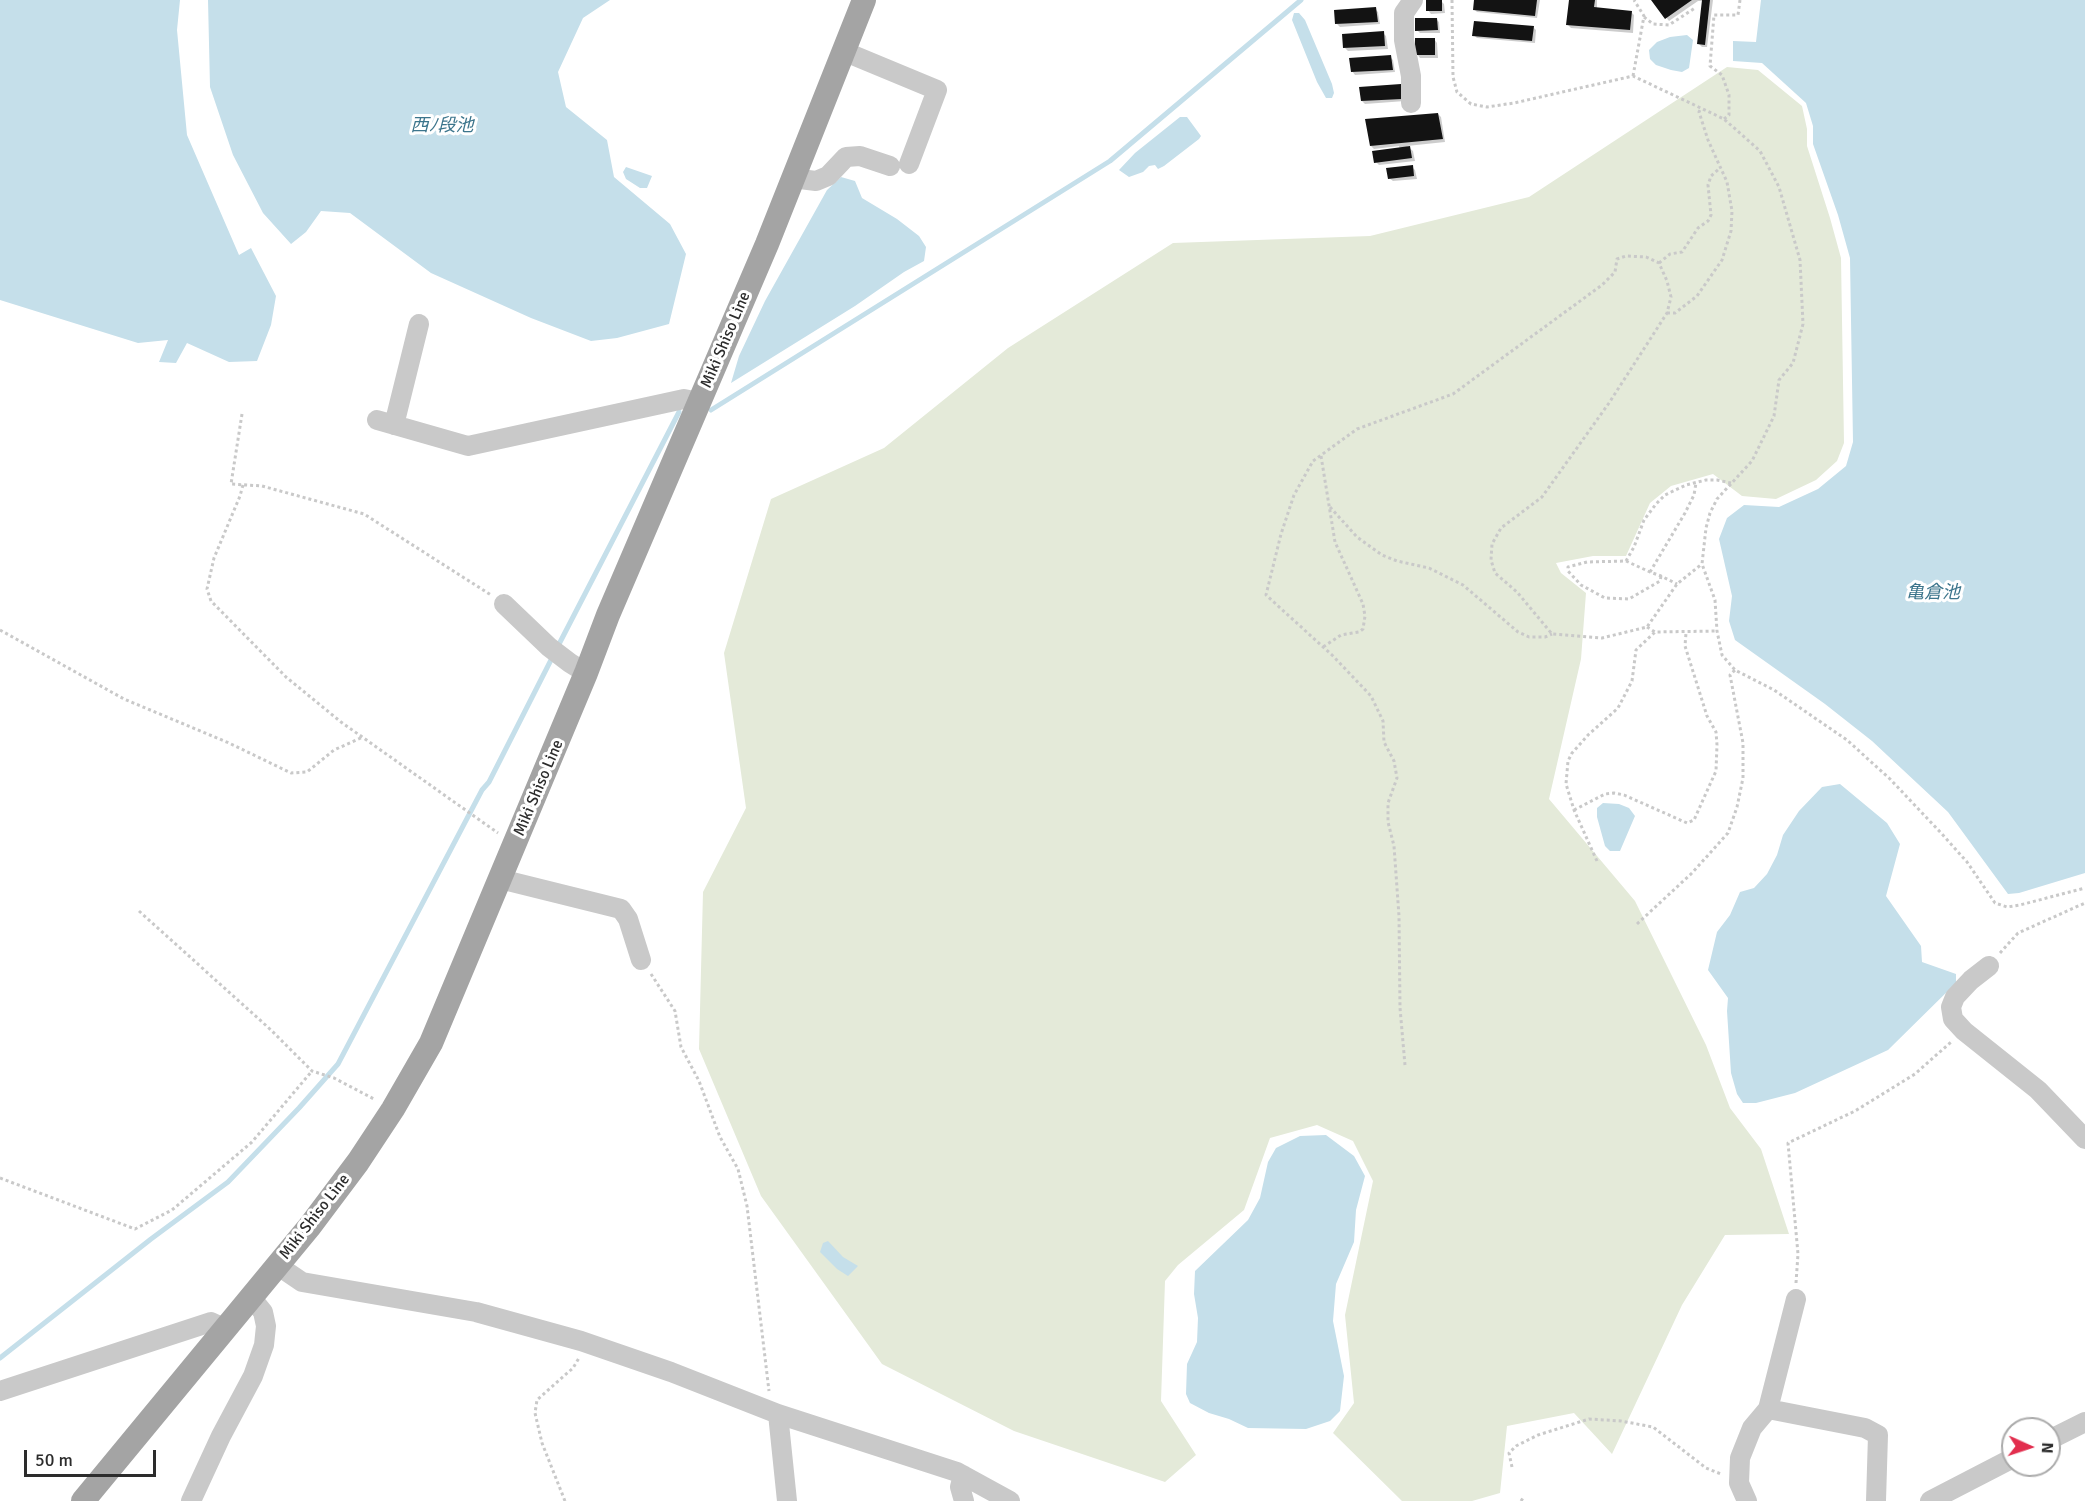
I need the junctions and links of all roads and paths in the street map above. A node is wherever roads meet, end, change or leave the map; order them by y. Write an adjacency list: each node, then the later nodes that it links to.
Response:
1 (864, 0): 8 (main road, Miki Shiso Line)
2 (1413, 0): 10 (street)
3 (1452, 0): 9 (path)
4 (1634, 0): 7 (path)
5 (1740, 0): 12 (path)
6 (1695, 8): 7 (path)
7 (1644, 16): 9 (path)
8 (843, 51): 14 (main road, Miki Shiso Line); 14 (street)
9 (1633, 76): 11 (path)
10 (1411, 103)
11 (1701, 108): 12 (path); 13 (path)
12 (1724, 119): 22 (path)
13 (1720, 168): 15 (path); 16 (path)
14 (792, 178): 18 (main road, Miki Shiso Line)
15 (1659, 263): 16 (path); 20 (path)
16 (1667, 313): 36 (path)
17 (419, 324): 18 (street)
18 (699, 402): 39 (main road, Miki Shiso Line)
19 (242, 414): 23 (path)
20 (1321, 455): 24 (path); 37 (path)
21 (1696, 483): 22 (path); 25 (path); 27 (path)
22 (1731, 483): 26 (path)
23 (243, 484): 30 (path); 40 (path)
24 (1330, 507): 36 (path); 37 (path)
25 (1626, 561): 27 (path); 28 (path)
26 (1702, 564): 29 (path); 33 (path)
27 (1650, 572): 28 (path)
28 (1661, 576): 29 (path)
29 (1677, 584): 31 (path)
30 (504, 604): 39 (street)
31 (1647, 627): 34 (path); 36 (path)
32 (0, 630): 40 (path)
33 (1717, 631): 35 (path); 38 (path)
34 (1655, 632): 35 (path); 41 (path)
35 (1686, 633): 41 (path)
36 (1552, 634)
37 (1323, 647): 52 (path)
38 (1735, 670): 45 (path); 48 (path)
39 (586, 673): 42 (main road, Miki Shiso Line)
40 (363, 737): 42 (path)
41 (1574, 810): 43 (path)
42 (517, 841): 44 (main road, Miki Shiso Line)
43 (1598, 861)
44 (500, 879): 49 (street); 54 (main road, Miki Shiso Line)
45 (2085, 888)
46 (2085, 903): 50 (path)
47 (139, 911): 53 (path)
48 (1637, 924)
49 (640, 960): 64 (path)
50 (1989, 966): 51 (street)
51 (1964, 1031): 55 (street); 59 (path)
52 (1405, 1065)
53 (312, 1071): 54 (path); 56 (path)
54 (393, 1109): 57 (main road, Miki Shiso Line)
55 (2085, 1139)
56 (0, 1178)
57 (277, 1265): 58 (main road, Miki Shiso Line); 61 (street)
58 (250, 1296): 60 (main road, Miki Shiso Line); 72 (street)
59 (1796, 1299): 63 (street)
60 (224, 1328): 62 (street); 71 (main road, Miki Shiso Line)
61 (585, 1343): 64 (street); 73 (path)
62 (0, 1391)
63 (1768, 1409): 70 (street); 78 (street)
64 (773, 1412): 69 (street); 74 (street)
65 (2085, 1422): 66 (street)
66 (2061, 1434)
67 (2001, 1464): 79 (street)
68 (1512, 1467): 70 (path)
69 (963, 1475): 75 (street); 76 (street)
70 (1739, 1483): 77 (street)
71 (83, 1501)
72 (191, 1501)
73 (565, 1501)
74 (787, 1501)
75 (964, 1501)
76 (1010, 1501)
77 (1747, 1501)
78 (1876, 1501)
79 (1930, 1501)

